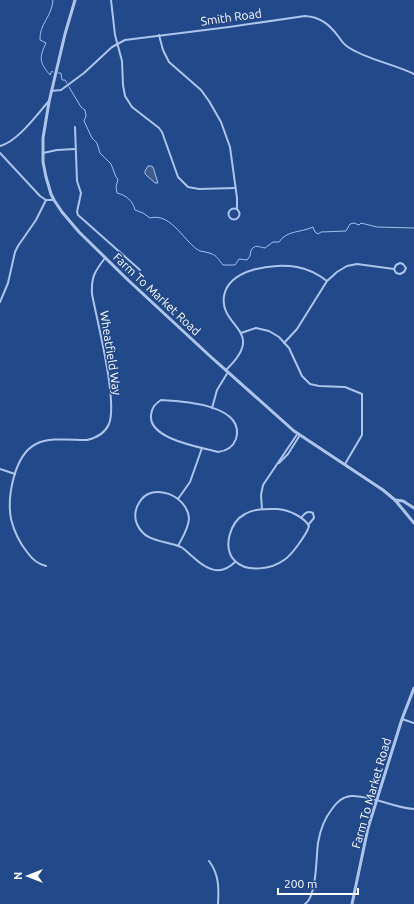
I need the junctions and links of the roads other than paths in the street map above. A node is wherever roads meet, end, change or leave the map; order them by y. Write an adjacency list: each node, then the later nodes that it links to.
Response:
1 (75, 0): 6 (street, Farm To Market Road)
2 (111, 0): 4 (street)
3 (159, 35): 4 (street, Smith Road); 5 (street, Smith Road); 13 (street)
4 (118, 42): 6 (street); 13 (street)
5 (414, 74)
6 (51, 91): 7 (street, Farm To Market Road)
7 (49, 102): 9 (street); 12 (street, Farm To Market Road)
8 (75, 127): 10 (street)
9 (0, 146)
10 (76, 149): 12 (street); 19 (street)
11 (0, 153): 14 (street)
12 (43, 153): 15 (street, Farm To Market Road)
13 (235, 188): 16 (street)
14 (46, 200): 15 (street); 21 (street)
15 (54, 200): 17 (street, Farm To Market Road)
16 (237, 209): 16 (street)
17 (106, 257): 24 (street, Farm To Market Road); 30 (street, Wheatfield Way)
18 (394, 268): 18 (street); 20 (street)
19 (140, 270)
20 (327, 281): 22 (street); 23 (street)
21 (0, 302)
22 (241, 333): 23 (street); 24 (street)
23 (284, 343): 28 (street)
24 (227, 371): 25 (street); 26 (street, Farm To Market Road)
25 (212, 408): 27 (street); 27 (street)
26 (299, 434): 28 (street, Farm To Market Road); 34 (street)
27 (202, 448): 31 (street)
28 (345, 465): 32 (street, Farm To Market Road)
29 (0, 469): 30 (street)
30 (15, 474): 40 (street, Wheatfield Way)
31 (178, 499): 38 (street); 38 (street)
32 (395, 500): 33 (street); 36 (street, Farm To Market Road)
33 (414, 508)
34 (262, 510): 35 (street); 39 (street)
35 (301, 518): 37 (street); 37 (street)
36 (414, 524)
37 (308, 525): 39 (street)
38 (178, 546): 39 (street)
39 (235, 562)
40 (46, 566)
41 (414, 688): 42 (street, Farm To Market Road)
42 (402, 719): 43 (street); 44 (street, Farm To Market Road)
43 (414, 723)
44 (377, 800): 45 (street); 48 (street); 49 (street, Farm To Market Road)
45 (414, 808)
46 (209, 861): 47 (street)
47 (218, 904)
48 (305, 904)
49 (352, 904)

